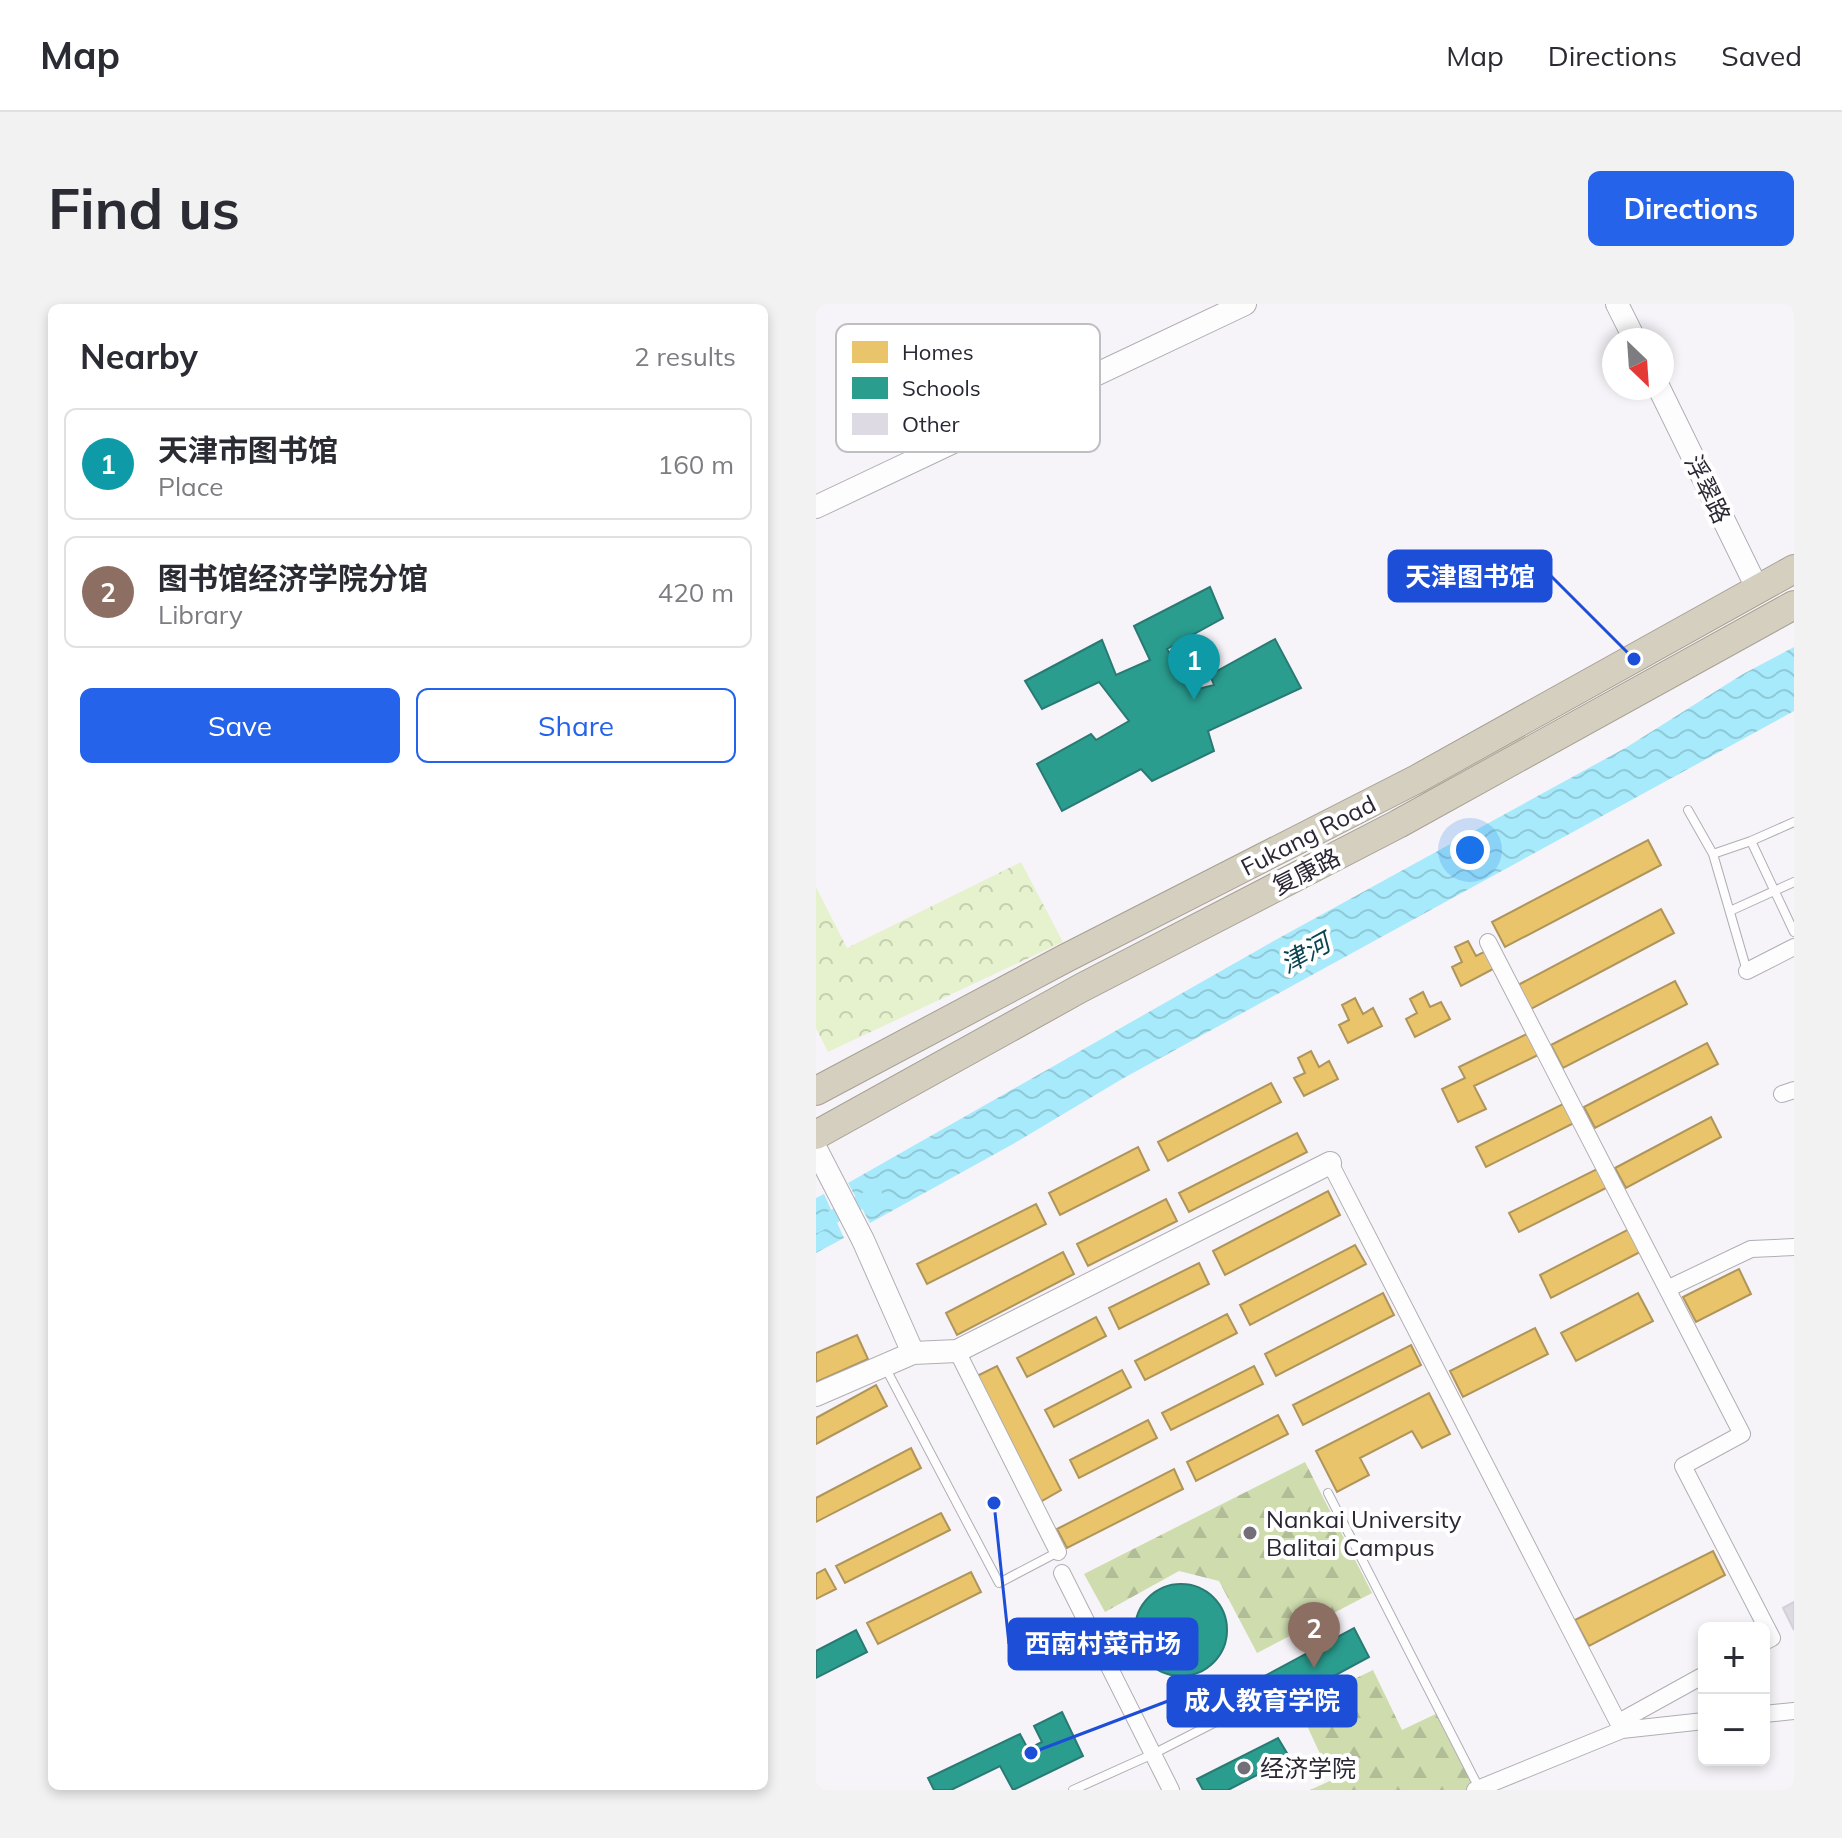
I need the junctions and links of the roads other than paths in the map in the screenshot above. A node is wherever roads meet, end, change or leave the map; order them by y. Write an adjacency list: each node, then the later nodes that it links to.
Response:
1 (1216, 304): 5 (street)
2 (1245, 304): 6 (street)
3 (1617, 304): 4 (street)
4 (1629, 328)
5 (1100, 359)
6 (1100, 373)
7 (1665, 400): 13 (street, 浮翠路)
8 (906, 452): 10 (street)
9 (932, 452): 11 (street)
10 (816, 495)
11 (816, 507)
12 (1794, 569): 13 (highway, Fukang Road)
13 (1758, 590): 26 (highway, Fukang Road)
14 (1794, 605): 27 (highway, 复康路)
15 (1688, 810): 18 (lane)
16 (1794, 822): 17 (lane)
17 (1751, 841): 18 (lane); 20 (lane)
18 (1713, 854): 21 (lane)
19 (1794, 882): 20 (lane)
20 (1775, 891): 21 (lane); 22 (lane)
21 (1730, 911): 25 (lane)
22 (1794, 932)
23 (1488, 942): 31 (street)
24 (1794, 947): 25 (street)
25 (1747, 971)
26 (816, 1091)
27 (816, 1135)
28 (816, 1149): 33 (street)
29 (1330, 1163): 32 (street); 45 (street)
30 (1794, 1247): 31 (street)
31 (1667, 1289): 39 (street)
32 (957, 1351): 33 (street); 37 (street)
33 (913, 1353): 34 (street)
34 (884, 1365): 35 (street); 37 (lane)
35 (816, 1395)
36 (1328, 1493): 47 (lane)
37 (1058, 1552)
38 (1062, 1573): 46 (street)
39 (1764, 1622)
40 (1698, 1679): 45 (street)
41 (1263, 1698): 46 (lane)
42 (1794, 1711): 43 (street)
43 (1770, 1713)
44 (1698, 1721): 45 (street)
45 (1620, 1726): 47 (street)
46 (1153, 1754): 48 (lane); 49 (street)
47 (1477, 1789)
48 (1073, 1790)
49 (1171, 1790)

